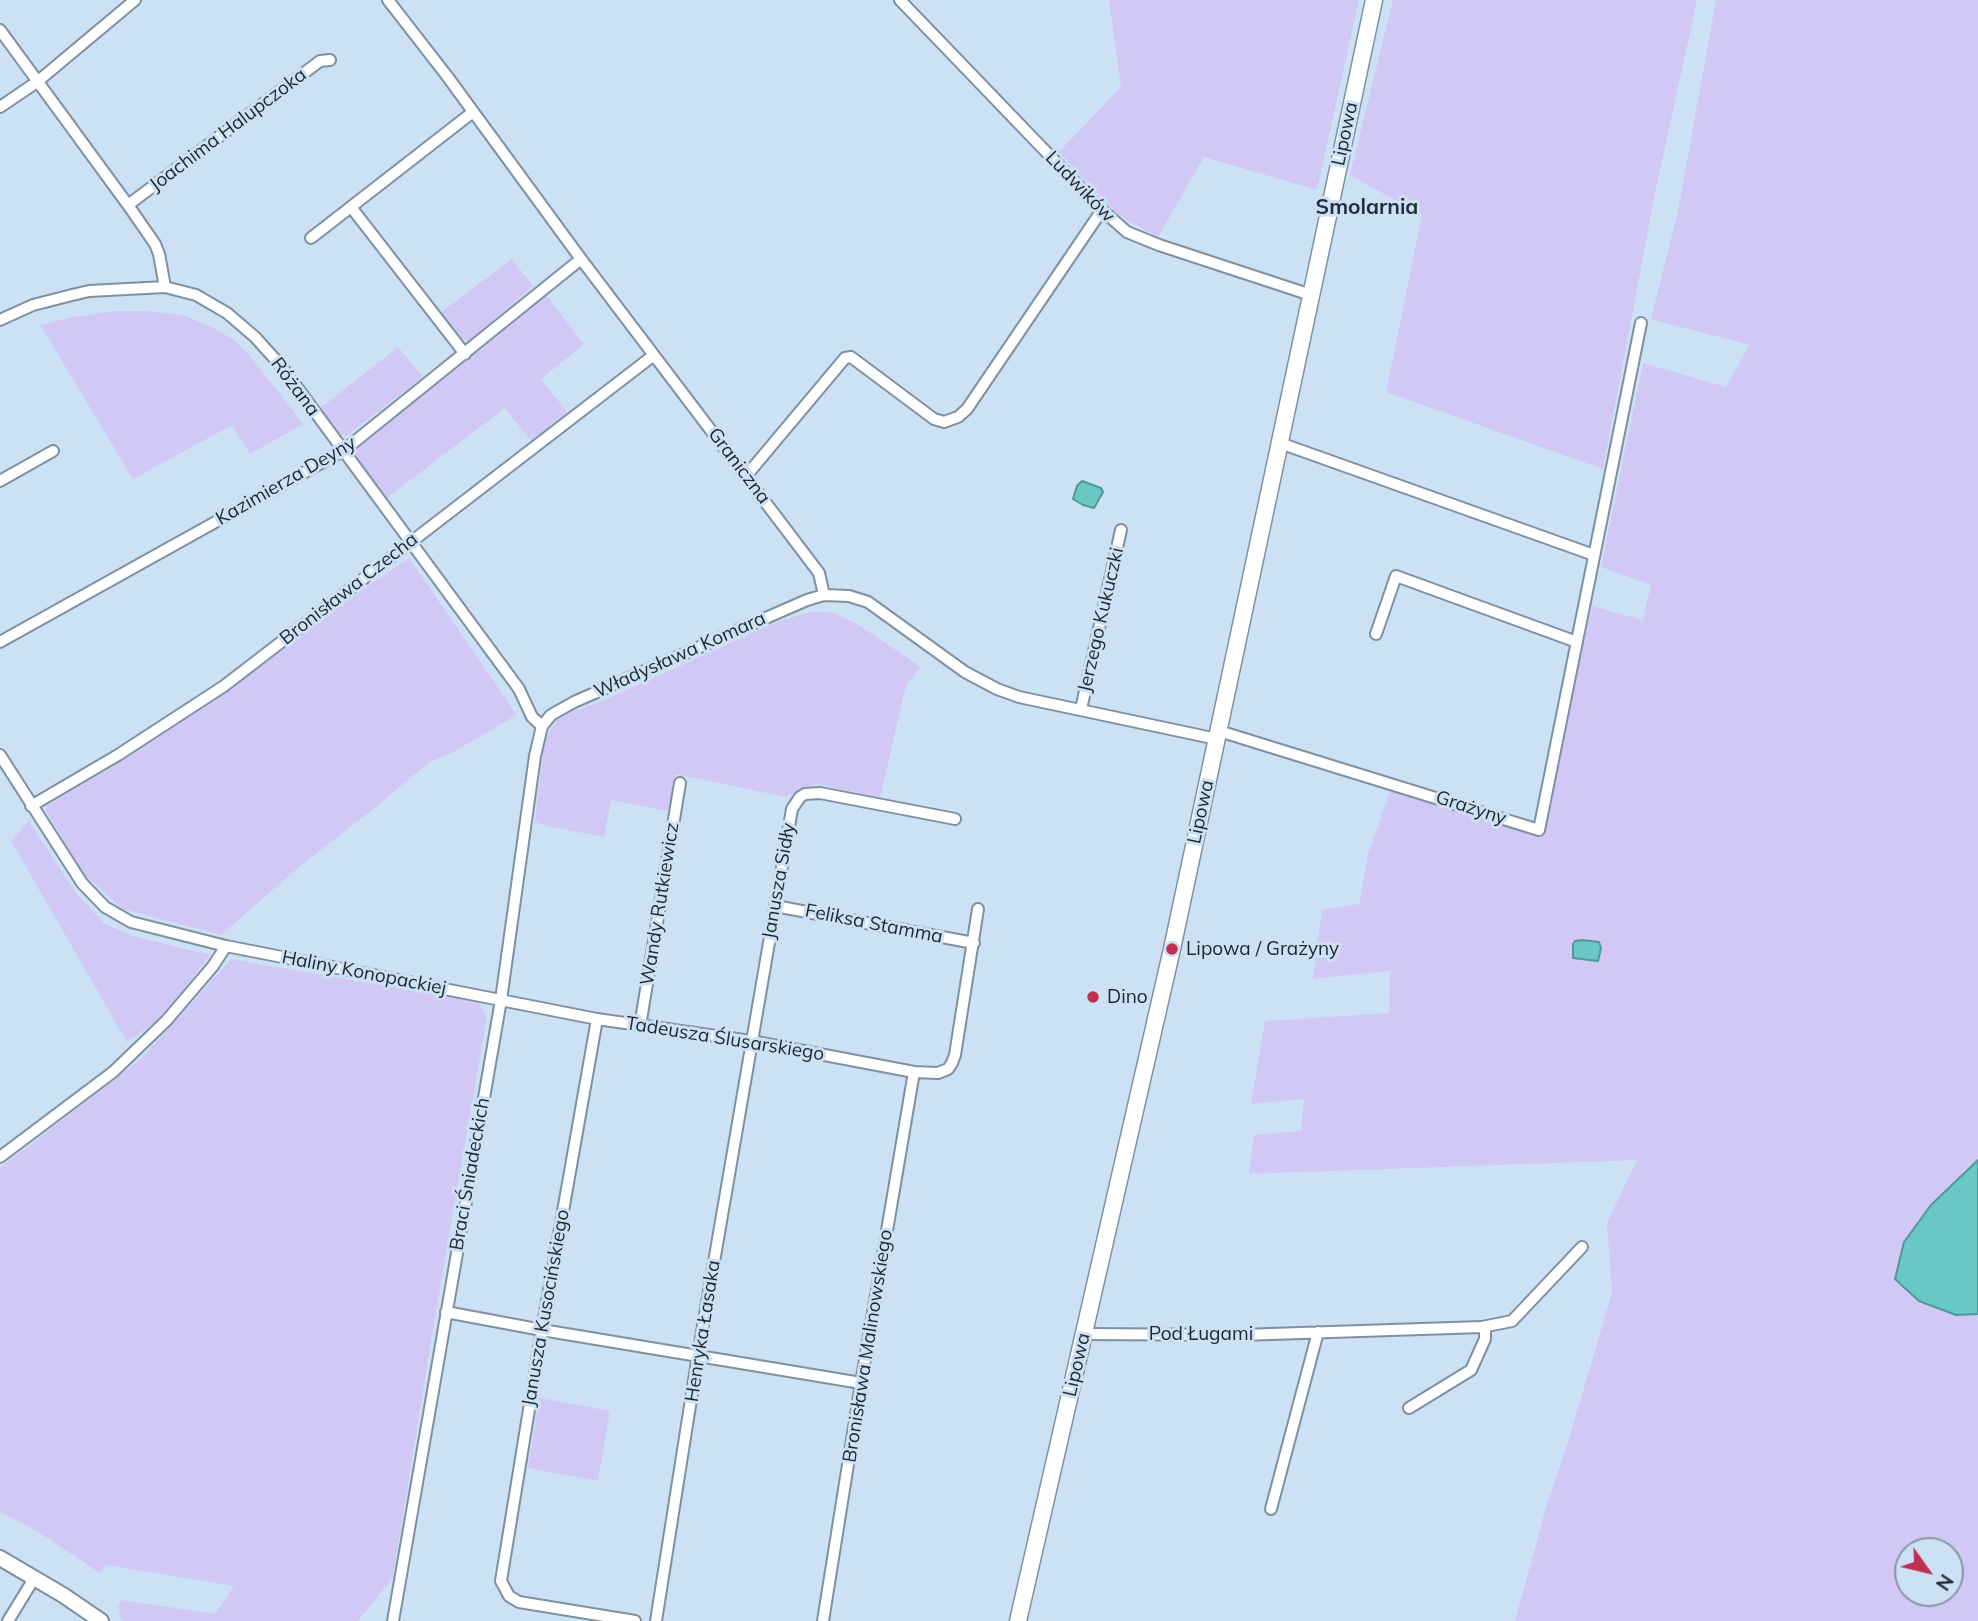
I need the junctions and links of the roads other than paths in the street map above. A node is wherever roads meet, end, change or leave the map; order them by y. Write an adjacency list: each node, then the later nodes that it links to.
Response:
1 (135, 0): 7 (street)
2 (388, 0): 9 (street, Graniczna)
3 (900, 0): 12 (street, Ludwików)
4 (1374, 0): 16 (main road, Lipowa)
5 (0, 30): 7 (street)
6 (330, 60): 10 (street, Joachima Halupczoka)
7 (37, 82): 8 (street); 10 (street)
8 (0, 107)
9 (472, 112): 11 (street); 14 (street, Graniczna)
10 (128, 205): 15 (street)
11 (351, 207): 13 (street); 19 (street)
12 (1102, 211): 16 (street, Ludwików); 24 (street)
13 (311, 238)
14 (581, 259): 19 (street, Kazimierza Deyny); 20 (street, Graniczna)
15 (165, 287): 17 (street, Różana); 23 (street, Różana)
16 (1311, 296): 21 (main road, Lipowa)
17 (0, 320)
18 (1642, 323): 28 (street, Grażyny)
19 (464, 354): 23 (street, Kazimierza Deyny)
20 (654, 355): 24 (street, Graniczna); 27 (street, Bronisława Czecha)
21 (1280, 443): 28 (street); 35 (main road, Lipowa)
22 (53, 451): 25 (street)
23 (343, 451): 27 (street, Różana); 31 (street, Kazimierza Deyny)
24 (746, 476): 29 (street, Graniczna)
25 (0, 481)
26 (1121, 530): 33 (street, Jerzego Kukuczki)
27 (411, 541): 34 (street, Różana); 38 (street, Bronisława Czecha)
28 (1594, 555): 32 (street, Grażyny)
29 (824, 595): 33 (street); 34 (street, Władysława Komara)
30 (1376, 634): 32 (street)
31 (0, 642)
32 (1577, 642): 35 (street, Grażyny)
33 (1081, 709): 35 (street)
34 (542, 726): 44 (street, Braci Śniadeckich)
35 (1218, 735): 55 (main road, Lipowa)
36 (0, 755): 38 (street, Haliny Konopackiej)
37 (680, 783): 46 (street, Wandy Rutkiewicz)
38 (32, 806): 43 (street, Haliny Konopackiej)
39 (955, 819): 40 (street, Janusza Sidły)
40 (775, 906): 42 (street, Feliksa Stamma); 47 (street, Janusza Sidły)
41 (978, 909): 42 (street)
42 (974, 943): 48 (street, Tadeusza Ślusarskiego)
43 (226, 946): 44 (street, Haliny Konopackiej); 49 (street)
44 (501, 1000): 45 (street, Tadeusza Ślusarskiego); 51 (street, Braci Śniadeckich)
45 (597, 1019): 46 (street, Tadeusza Ślusarskiego); 53 (street, Janusza Kusocińskiego)
46 (640, 1026): 47 (street, Tadeusza Ślusarskiego)
47 (751, 1041): 48 (street, Tadeusza Ślusarskiego); 56 (street, Henryka Łasaka)
48 (914, 1072): 57 (street, Bronisława Malinowskiego)
49 (0, 1157)
50 (1582, 1247): 52 (street, Pod Ługami)
51 (446, 1312): 53 (street); 64 (street, Braci Śniadeckich)
52 (1482, 1327): 54 (street, Pod Ługami); 58 (street)
53 (542, 1330): 56 (street); 65 (street, Janusza Kusocińskiego)
54 (1318, 1332): 55 (street, Pod Ługami); 59 (street)
55 (1084, 1334): 68 (main road, Lipowa)
56 (698, 1355): 57 (street); 66 (street, Henryka Łasaka)
57 (861, 1383): 67 (street, Bronisława Malinowskiego)
58 (1409, 1408)
59 (1272, 1509)
60 (0, 1558): 61 (street)
61 (34, 1577): 62 (street); 63 (street)
62 (8, 1621)
63 (101, 1621)
64 (393, 1621)
65 (635, 1621)
66 (656, 1621)
67 (823, 1621)
68 (1018, 1621)

